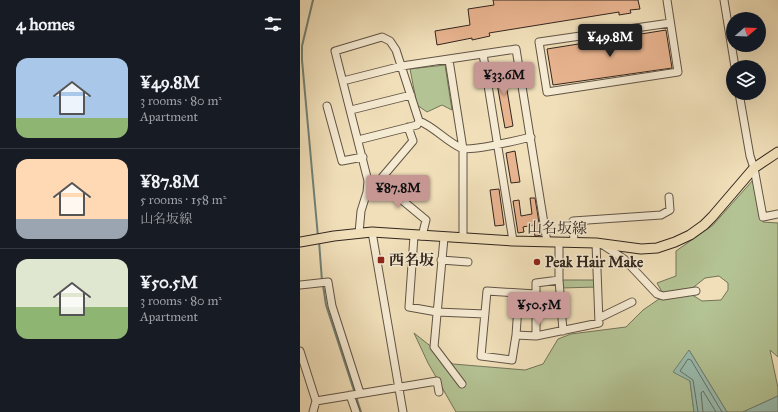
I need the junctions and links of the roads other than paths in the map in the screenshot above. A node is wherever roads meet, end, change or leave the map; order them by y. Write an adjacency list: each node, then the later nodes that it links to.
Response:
1 (667, 0): 3 (street)
2 (724, 0): 6 (street)
3 (670, 23): 3 (street)
4 (483, 54): 5 (street); 15 (street); 17 (street)
5 (450, 60): 7 (street); 18 (street)
6 (734, 60)
7 (402, 66): 8 (street); 8 (street); 9 (street)
8 (343, 81): 12 (street)
9 (411, 96): 12 (street); 13 (street)
10 (740, 100): 21 (street)
11 (327, 106): 20 (street)
12 (351, 110): 16 (street)
13 (419, 121): 14 (street); 18 (street)
14 (408, 127): 16 (street); 22 (street)
15 (531, 138): 17 (street); 33 (street)
16 (358, 140): 20 (street)
17 (497, 144): 18 (street); 31 (street)
18 (463, 149): 30 (street)
19 (778, 152): 21 (main road, 山名坂線)
20 (363, 157): 23 (street)
21 (754, 168): 25 (street); 36 (main road, 山名坂線)
22 (379, 181): 23 (street); 28 (street)
23 (368, 182): 27 (street)
24 (669, 197): 35 (street)
25 (778, 214)
26 (372, 232): 27 (main road, 山名坂線); 28 (main road, 山名坂線); 53 (street)
27 (359, 233): 32 (main road, 山名坂線)
28 (418, 236): 29 (main road, 山名坂線); 45 (street)
29 (444, 238): 30 (main road, 山名坂線); 37 (street)
30 (463, 238): 31 (main road, 山名坂線)
31 (513, 241): 33 (main road, 山名坂線)
32 (300, 242)
33 (547, 242): 34 (main road, 山名坂線)
34 (559, 242): 35 (main road, 山名坂線); 39 (street)
35 (574, 243): 36 (main road, 山名坂線)
36 (599, 243): 41 (street); 47 (street)
37 (441, 260): 38 (street); 45 (street)
38 (468, 262)
39 (559, 280): 43 (street); 48 (street)
40 (300, 285): 55 (street)
41 (696, 291)
42 (519, 293): 43 (street); 46 (street); 49 (street)
43 (536, 294): 50 (street)
44 (632, 302): 47 (street)
45 (436, 312): 46 (street); 52 (street)
46 (485, 314): 49 (street)
47 (599, 318): 48 (street)
48 (563, 331): 50 (street)
49 (516, 335): 50 (street)
50 (536, 336)
51 (300, 351): 57 (street)
52 (462, 384)
53 (398, 387): 54 (street); 55 (street); 60 (street)
54 (439, 392)
55 (360, 393): 56 (street)
56 (350, 395): 57 (street); 59 (street)
57 (316, 401): 58 (street)
58 (313, 412)
59 (356, 412)
60 (403, 412)

